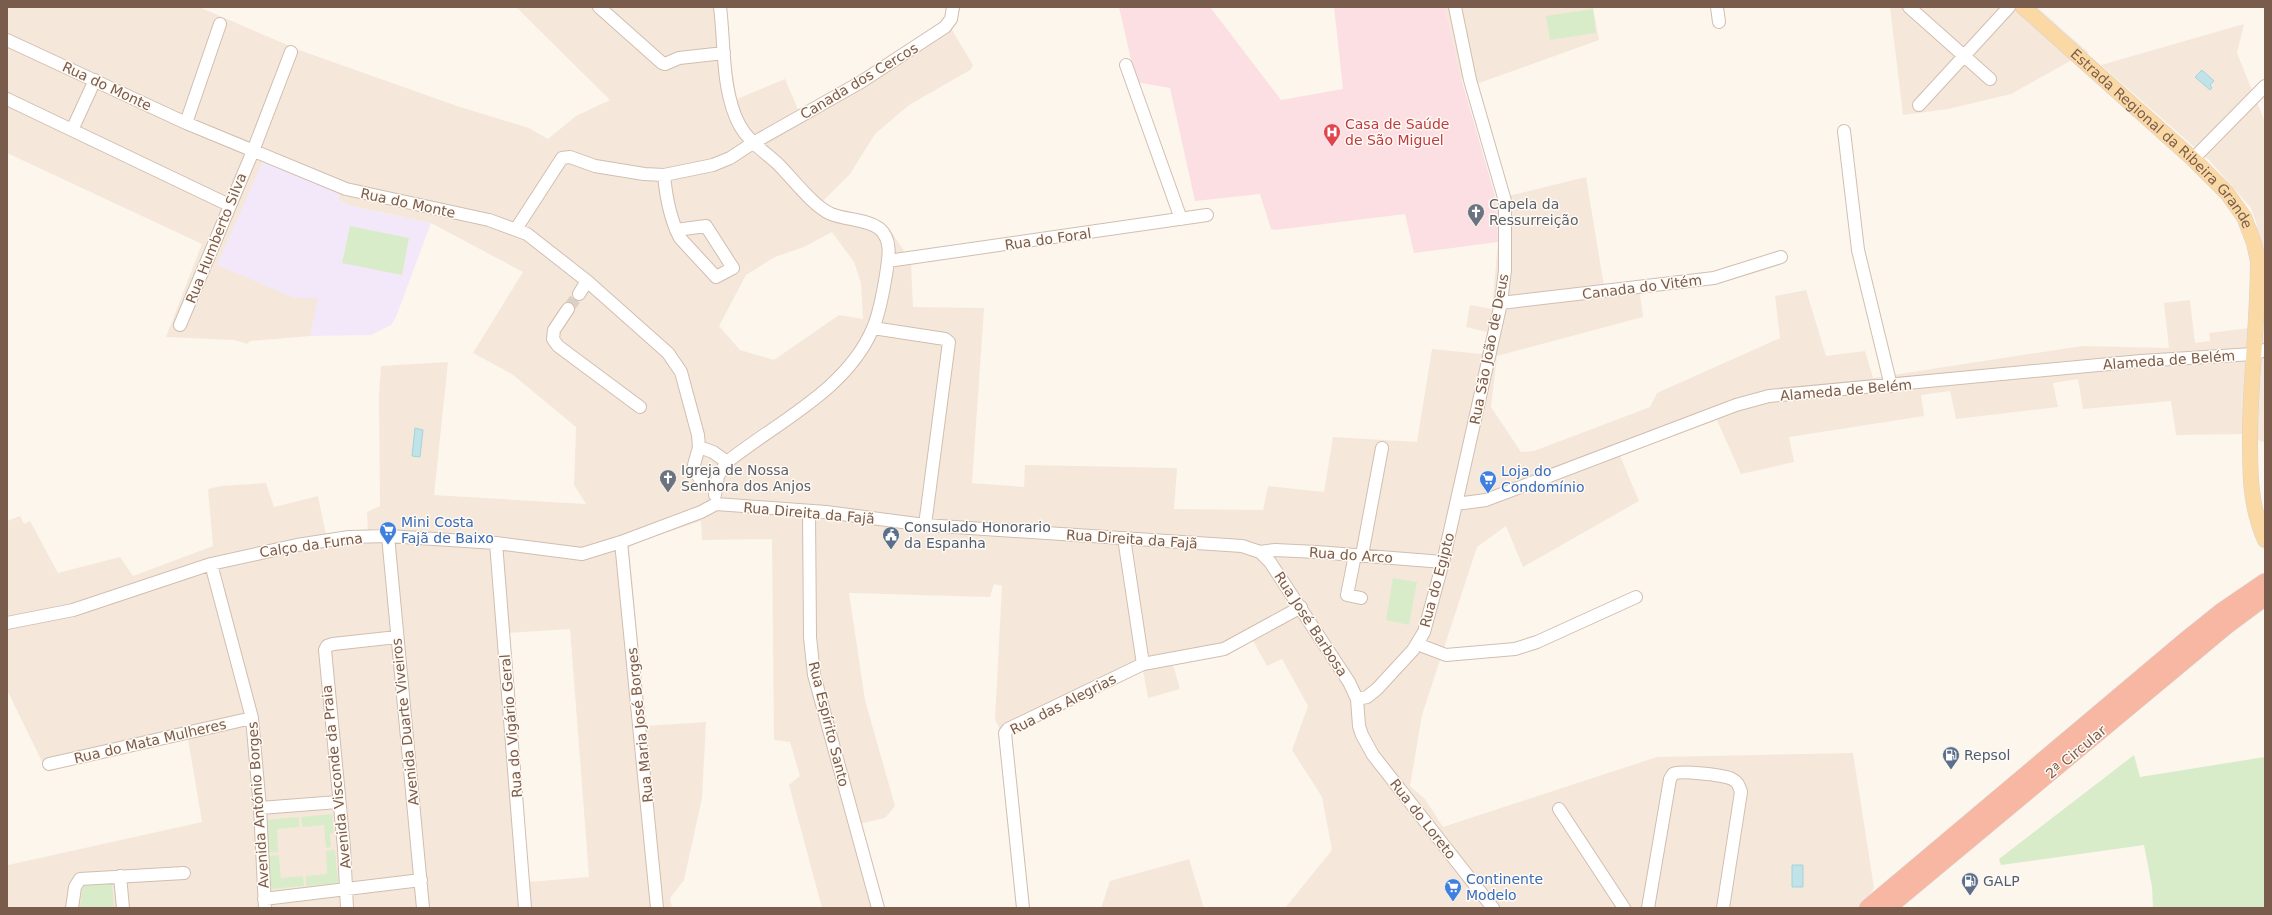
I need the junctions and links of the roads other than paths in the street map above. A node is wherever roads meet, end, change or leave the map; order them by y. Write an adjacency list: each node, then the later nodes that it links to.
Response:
1 (599, 7): 13 (street)
2 (720, 7): 13 (street)
3 (953, 7): 24 (street, Canada dos Cercos)
4 (1455, 7): 37 (street, Rua São João de Deus)
5 (1717, 7): 9 (street)
6 (1909, 7): 14 (street)
7 (2009, 7): 14 (street)
8 (2023, 7): 26 (main road, Estrada Regional da Ribeira Grande)
9 (1719, 22)
10 (220, 24): 21 (street)
11 (7, 40): 17 (street, Rua do Monte)
12 (291, 52): 25 (street, Rua Humberto Silva)
13 (724, 53): 24 (street)
14 (1964, 56): 16 (street); 20 (street)
15 (1126, 65): 30 (street)
16 (1990, 79)
17 (95, 80): 21 (street, Rua do Monte); 22 (street)
18 (2265, 86): 26 (street)
19 (7, 99): 22 (street)
20 (1918, 105)
21 (186, 123): 25 (street, Rua do Monte)
22 (72, 130): 28 (street)
23 (1844, 131): 42 (street)
24 (753, 143): 27 (street, Canada dos Cercos); 34 (street)
25 (253, 151): 28 (street, Rua Humberto Silva); 31 (street, Rua do Monte)
26 (2193, 159): 41 (main road, Estrada Regional da Ribeira Grande)
27 (664, 175): 31 (street, Canada dos Cercos); 32 (street)
28 (229, 205): 39 (street, Rua Humberto Silva)
29 (1207, 215): 30 (street, Rua do Foral)
30 (1181, 218): 34 (street, Rua do Foral)
31 (516, 229): 35 (street, Rua do Monte)
32 (676, 230): 32 (street)
33 (1782, 257): 37 (street, Canada do Vitém)
34 (888, 261): 40 (street)
35 (587, 281): 36 (street); 44 (street, Rua do Monte)
36 (579, 294)
37 (1500, 304): 49 (street, Rua São João de Deus)
38 (568, 309): 43 (street)
39 (180, 325)
40 (873, 328): 46 (street); 51 (street)
41 (2259, 352): 42 (street, Alameda de Belém); 53 (main road, Estrada Regional da Ribeira Grande)
42 (1891, 386): 49 (street, Alameda de Belém)
43 (640, 407)
44 (699, 447): 46 (street); 47 (street, Rua do Monte)
45 (1382, 448): 58 (street)
46 (728, 462): 47 (street)
47 (715, 488): 48 (street)
48 (716, 504): 50 (street, Rua Direita da Fajã); 55 (street, Calço da Furna)
49 (1456, 504): 59 (street, Rua do Egipto)
50 (809, 511): 51 (street, Rua Direita da Fajã); 87 (street, Rua Espírito Santo)
51 (925, 525): 54 (street, Rua Direita da Fajã)
52 (388, 536): 56 (street, Calço da Furna); 60 (street, Calço da Furna); 67 (street, Avenida Duarte Viveiros)
53 (2263, 536)
54 (1124, 538): 57 (street, Rua Direita da Fajã); 69 (street)
55 (621, 542): 56 (street, Calço da Furna); 86 (street, Rua Maria José Borges)
56 (496, 543): 85 (street, Rua do Vigário Geral)
57 (1260, 552): 58 (street, Rua do Arco); 65 (street, Rua José Barbosa)
58 (1358, 555): 59 (street, Rua do Arco); 64 (street)
59 (1443, 562): 68 (street, Rua do Egipto)
60 (211, 564): 66 (street, Calço da Furna); 71 (street, Avenida António Borges)
61 (2265, 582): 93 (highway, 2ª Circular)
62 (1636, 597): 68 (street)
63 (2265, 597): 94 (highway, 2ª Circular)
64 (1361, 598)
65 (1301, 607): 69 (street); 70 (street, Rua José Barbosa)
66 (7, 623)
67 (397, 637): 73 (street, Avenida Visconde da Praia); 78 (street, Avenida Duarte Viveiros)
68 (1417, 644): 70 (street, Rua do Egipto)
69 (1143, 664): 88 (street, Rua das Alegrias)
70 (1357, 699): 89 (street, Rua do Loreto)
71 (252, 718): 72 (street, Rua do Mata Mulheres); 74 (street, Avenida António Borges)
72 (49, 764)
73 (338, 802): 74 (street); 79 (street, Avenida Visconde da Praia)
74 (260, 808): 80 (street, Avenida António Borges)
75 (1559, 809): 90 (street)
76 (184, 873): 77 (street)
77 (120, 876): 81 (street); 82 (street)
78 (421, 880): 79 (street); 84 (street, Avenida Duarte Viveiros)
79 (347, 889): 80 (street); 83 (street, Avenida Visconde da Praia)
80 (265, 904)
81 (72, 908)
82 (124, 908)
83 (347, 908)
84 (423, 908)
85 (525, 908)
86 (658, 908)
87 (878, 908)
88 (1024, 908)
89 (1493, 908)
90 (1624, 908)
91 (1648, 908): 92 (street)
92 (1723, 908)
93 (1868, 908)
94 (1887, 908)

